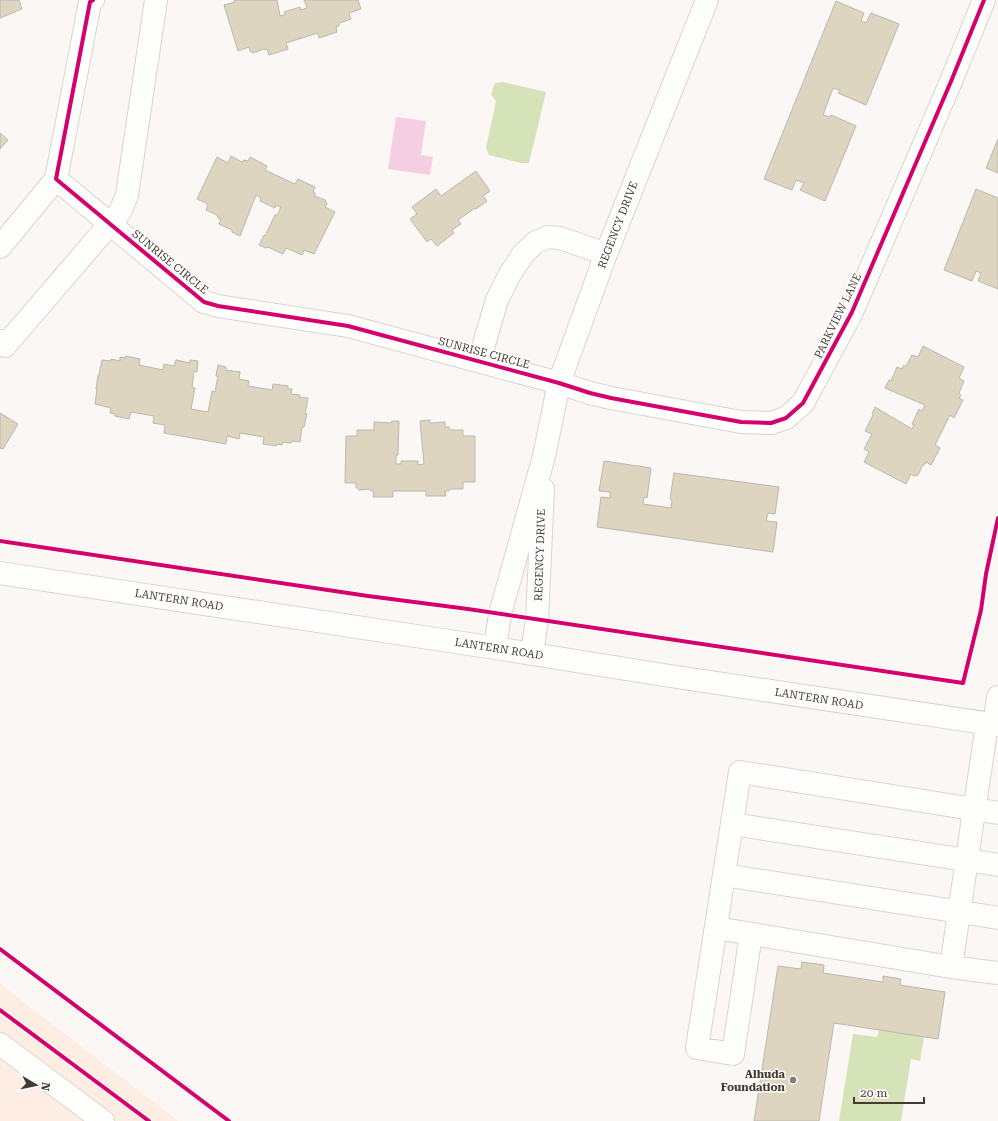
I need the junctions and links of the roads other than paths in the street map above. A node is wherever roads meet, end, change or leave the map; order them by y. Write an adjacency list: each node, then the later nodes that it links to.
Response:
1 (156, 0): 6 (street)
2 (707, 0): 8 (street, REGENCY DRIVE)
3 (984, 0): 11 (street, PARKVIEW LANE)
4 (91, 1): 5 (street)
5 (56, 179): 6 (street, SUNRISE CIRCLE); 7 (street)
6 (110, 224): 9 (street); 10 (street, SUNRISE CIRCLE)
7 (0, 247)
8 (606, 254): 10 (street, SUNRISE CIRCLE); 11 (street, REGENCY DRIVE)
9 (0, 341)
10 (479, 361): 11 (street, SUNRISE CIRCLE)
11 (559, 383): 12 (street, REGENCY DRIVE)
12 (544, 456): 14 (street, REGENCY DRIVE); 15 (street, REGENCY DRIVE)
13 (0, 573): 14 (street, LANTERN ROAD)
14 (495, 648): 15 (street, LANTERN ROAD)
15 (532, 654): 17 (street, LANTERN ROAD)
16 (998, 697): 17 (street)
17 (993, 725): 18 (street)
18 (974, 809): 19 (street); 20 (street); 21 (street)
19 (998, 813)
20 (732, 824): 21 (street); 23 (street)
21 (967, 861): 22 (street); 24 (street)
22 (998, 865)
23 (724, 875): 24 (street); 26 (street)
24 (959, 912): 25 (street); 28 (street)
25 (998, 918)
26 (716, 928): 27 (street); 27 (street)
27 (751, 934): 28 (street)
28 (951, 967): 29 (street)
29 (998, 973)
30 (0, 1044): 31 (street)
31 (78, 1113): 32 (street)
32 (103, 1121)

